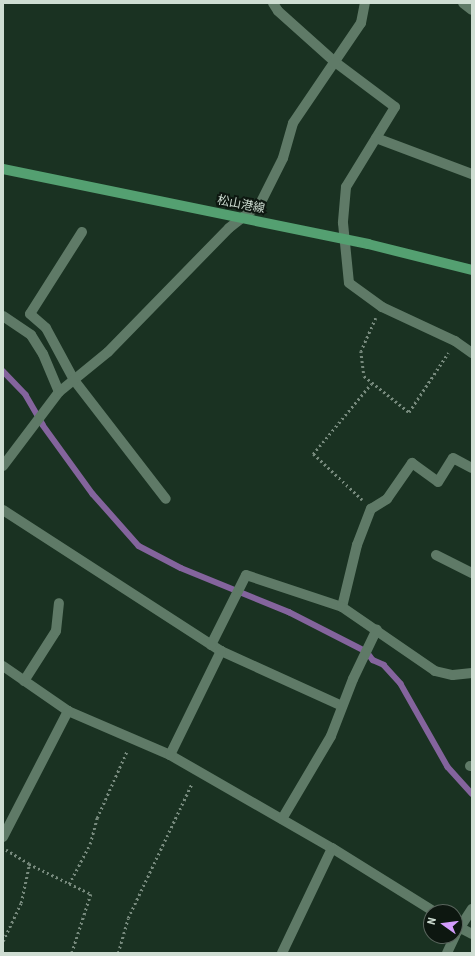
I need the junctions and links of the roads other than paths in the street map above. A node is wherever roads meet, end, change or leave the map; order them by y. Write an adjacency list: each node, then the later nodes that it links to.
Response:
1 (273, 3): 5 (street)
2 (365, 3): 5 (street)
3 (463, 3): 4 (street)
4 (472, 10)
5 (335, 62): 6 (street); 9 (street)
6 (376, 138): 8 (street); 11 (street)
7 (3, 169): 9 (main road, 松山港線)
8 (472, 174)
9 (240, 218): 11 (main road, 松山港線); 15 (street)
10 (82, 232): 15 (street)
11 (346, 239): 12 (main road, 松山港線); 14 (street)
12 (472, 270)
13 (3, 316): 16 (street)
14 (472, 353)
15 (74, 380): 16 (street); 19 (street)
16 (59, 392): 17 (street)
17 (3, 466)
18 (472, 468): 24 (street)
19 (166, 499)
20 (3, 510): 26 (street)
21 (436, 555): 22 (street)
22 (472, 573)
23 (59, 603): 30 (street)
24 (342, 607): 25 (street); 26 (street)
25 (377, 629): 29 (street); 31 (street)
26 (211, 645): 27 (street)
27 (221, 651): 31 (street); 33 (street)
28 (3, 666): 30 (street)
29 (472, 673)
30 (24, 681): 32 (street)
31 (342, 706): 34 (street)
32 (68, 711): 33 (street); 35 (street)
33 (170, 755): 34 (street)
34 (282, 819): 36 (street)
35 (3, 837)
36 (332, 848): 37 (street); 40 (street)
37 (423, 905)
38 (472, 909): 39 (street)
39 (463, 921)
40 (282, 953)

